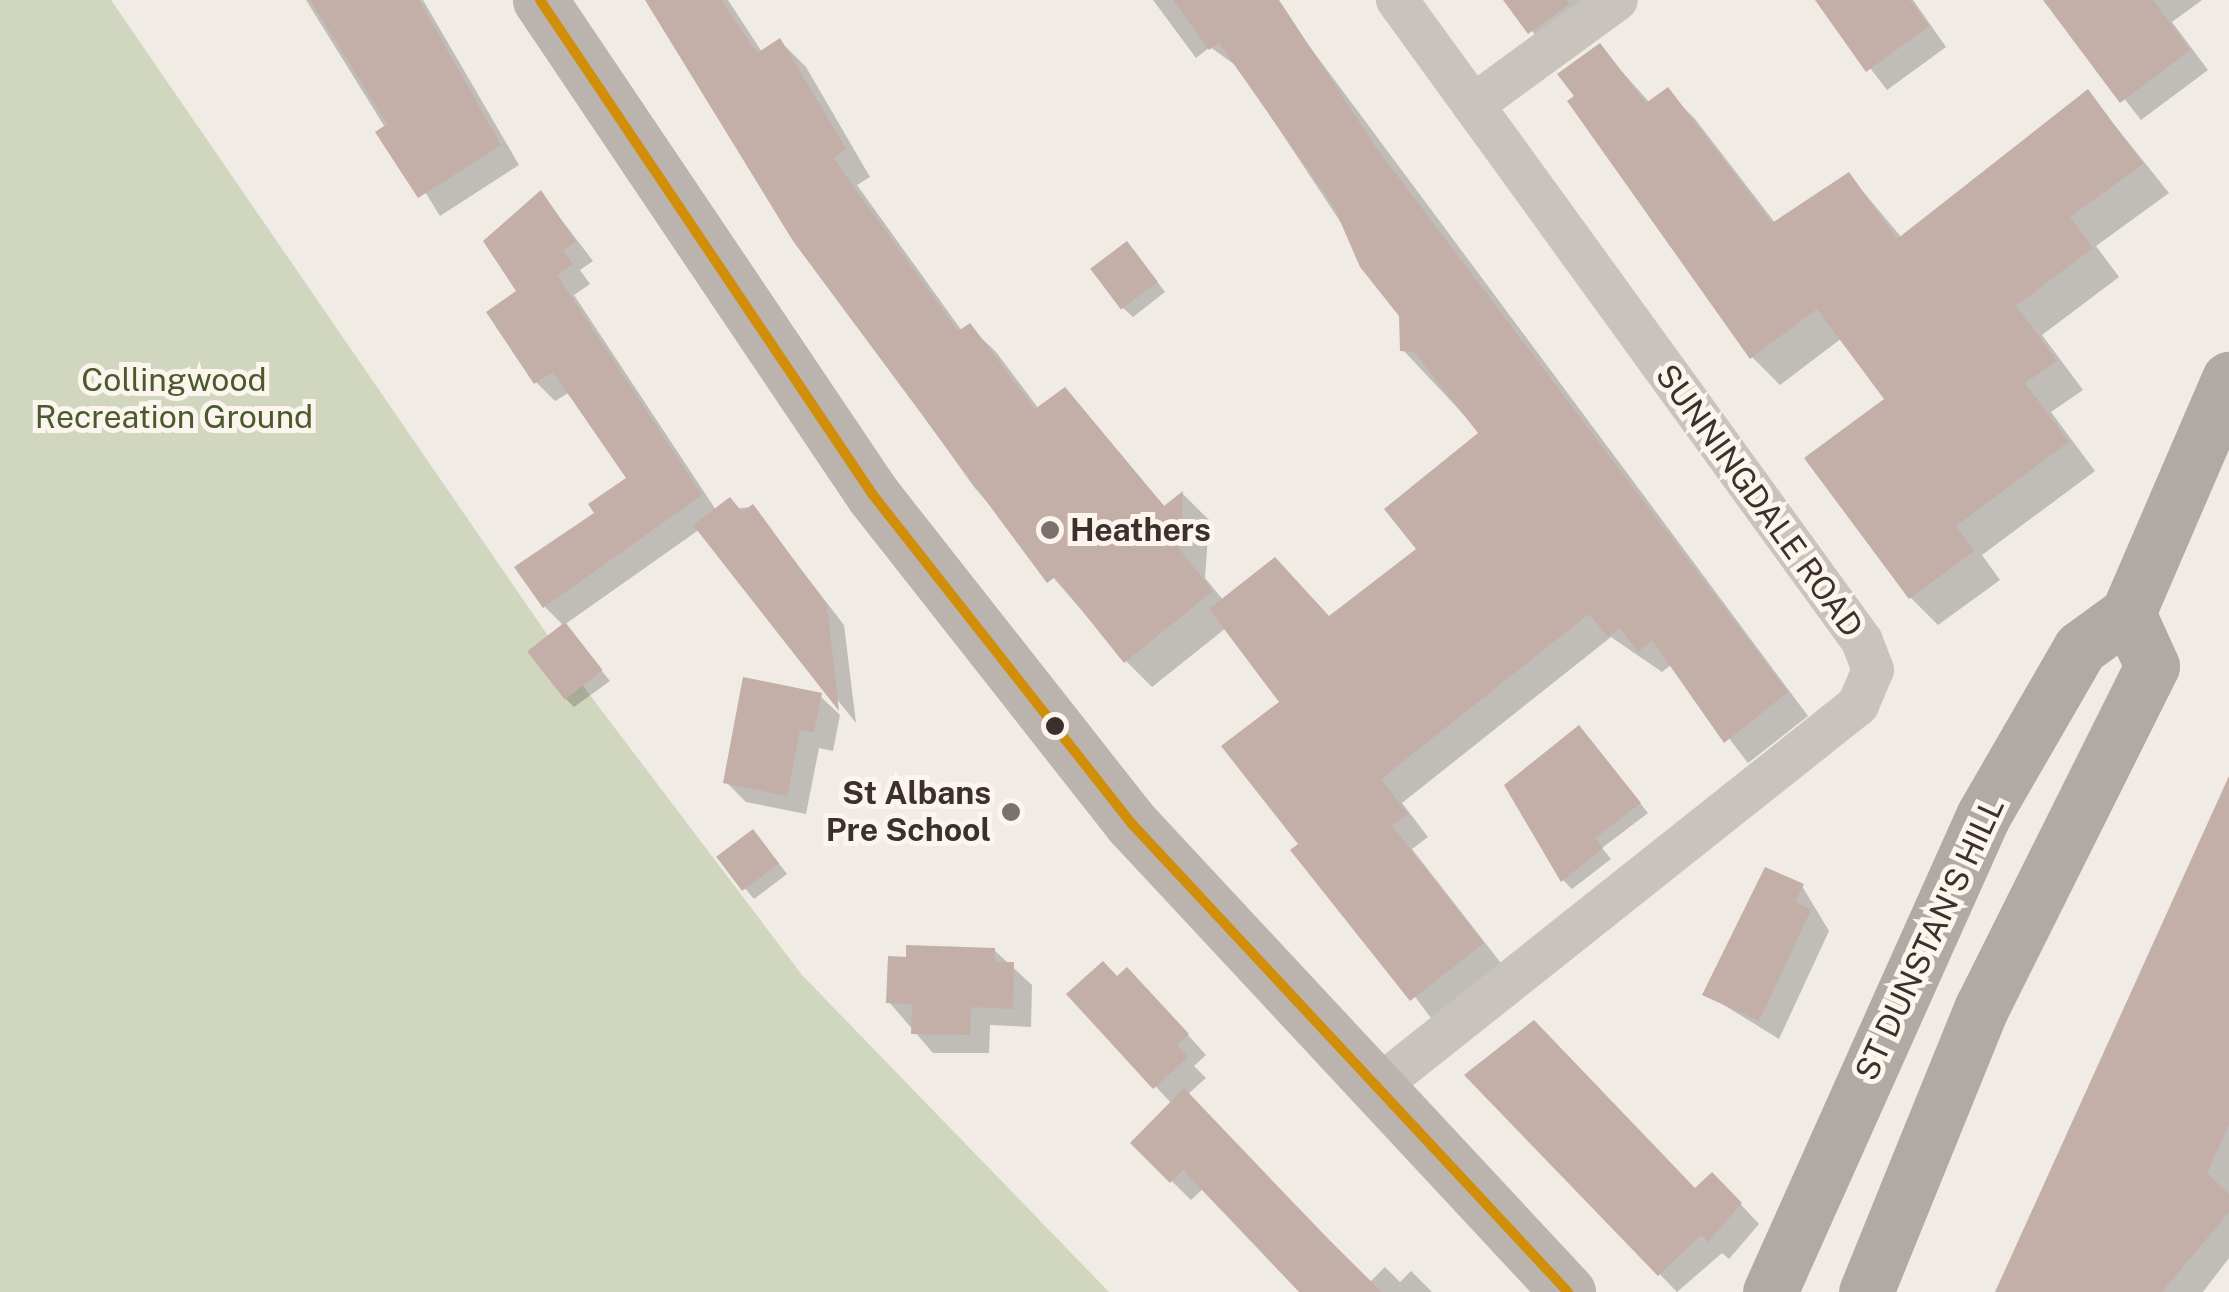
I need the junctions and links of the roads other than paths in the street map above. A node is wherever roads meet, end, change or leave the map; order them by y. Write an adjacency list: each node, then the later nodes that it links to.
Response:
1 (540, 0): 7 (street)
2 (1397, 0): 4 (street, SUNNINGDALE ROAD)
3 (1617, 0): 4 (street)
4 (1472, 105): 7 (street, SUNNINGDALE ROAD)
5 (2229, 379): 6 (highway)
6 (2128, 613): 9 (highway, ST DUNSTAN'S HILL); 10 (highway)
7 (1376, 1088): 8 (street)
8 (1568, 1292)
9 (1770, 1292)
10 (1866, 1292)

